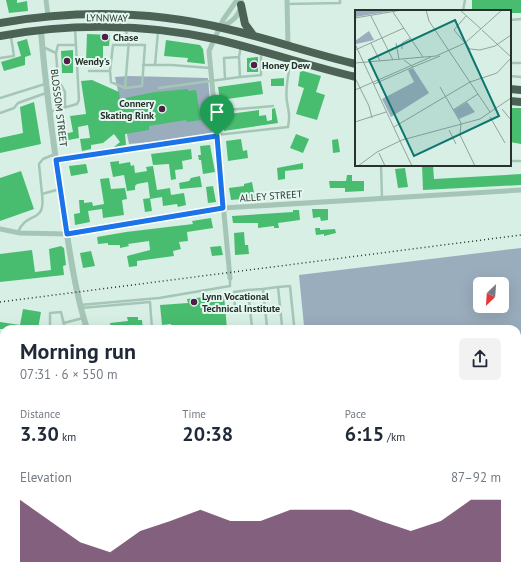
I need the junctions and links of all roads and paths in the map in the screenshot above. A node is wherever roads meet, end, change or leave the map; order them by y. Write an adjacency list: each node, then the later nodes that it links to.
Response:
1 (46, 0): 7 (street)
2 (340, 0): 5 (lane)
3 (465, 0): 6 (lane)
4 (240, 2): 11 (street); 11 (street); 18 (highway)
5 (287, 2): 24 (street)
6 (463, 10)
7 (44, 17): 10 (highway, LYNNWAY); 11 (highway, LYNNWAY); 14 (highway)
8 (521, 19): 9 (lane)
9 (511, 20)
10 (0, 23)
11 (221, 27): 18 (highway, LYNNWAY); 19 (street)
12 (75, 28): 13 (highway, LYNNWAY); 14 (highway, LYNNWAY); 21 (lane)
13 (124, 28): 15 (highway, LYNNWAY); 20 (lane)
14 (41, 30): 16 (highway, LYNNWAY); 22 (street, BLOSSOM STREET)
15 (159, 30): 19 (highway, LYNNWAY); 32 (lane)
16 (10, 34): 17 (highway, LYNNWAY); 28 (lane)
17 (0, 36)
18 (256, 37): 24 (highway, LYNNWAY)
19 (214, 39): 23 (highway, LYNNWAY); 33 (street)
20 (129, 44): 31 (lane); 35 (lane); 43 (lane)
21 (75, 45): 26 (lane); 52 (lane)
22 (42, 46): 26 (lane); 42 (street, BLOSSOM STREET)
23 (242, 46): 25 (highway, LYNNWAY); 27 (lane)
24 (288, 46): 30 (highway, LYNNWAY)
25 (261, 51): 29 (highway, LYNNWAY); 37 (lane)
26 (56, 52): 52 (lane)
27 (239, 57): 37 (lane); 40 (lane)
28 (0, 58)
29 (292, 60): 38 (highway, LYNNWAY); 56 (lane)
30 (355, 64)
31 (143, 65): 32 (lane); 43 (lane)
32 (155, 65): 33 (lane)
33 (211, 68): 41 (street)
34 (89, 71): 35 (lane)
35 (110, 71): 43 (lane)
36 (511, 76): 39 (lane)
37 (240, 77): 40 (lane)
38 (355, 77)
39 (521, 77)
40 (225, 79): 41 (lane)
41 (212, 81): 44 (lane); 53 (street)
42 (45, 84): 47 (street, BLOSSOM STREET); 48 (lane)
43 (126, 88)
44 (159, 88)
45 (511, 89): 46 (highway)
46 (521, 90)
47 (46, 93): 54 (street, BLOSSOM STREET); 55 (lane)
48 (0, 98)
49 (511, 101): 50 (highway)
50 (521, 102)
51 (273, 106): 53 (lane)
52 (65, 107): 54 (lane)
53 (214, 111): 56 (street)
54 (49, 112): 57 (street, BLOSSOM STREET)
55 (0, 113)
56 (217, 136): 57 (street); 63 (street)
57 (55, 157): 59 (street, BLOSSOM STREET); 61 (lane)
58 (381, 166): 62 (lane)
59 (60, 189): 61 (lane); 66 (street, BLOSSOM STREET)
60 (521, 190): 62 (street, ALLEY STREET)
61 (42, 194): 65 (lane)
62 (382, 198): 63 (street, ALLEY STREET)
63 (223, 208): 66 (street, ALLEY STREET); 67 (street)
64 (0, 229): 65 (street, ALLEY STREET)
65 (18, 232): 66 (street, ALLEY STREET)
66 (67, 234): 71 (street, BLOSSOM STREET)
67 (230, 278): 71 (lane)
68 (278, 287): 69 (lane); 80 (lane); 81 (lane)
69 (263, 289): 70 (lane); 79 (lane)
70 (248, 290): 72 (lane); 78 (lane)
71 (81, 307): 73 (street, BLOSSOM STREET); 77 (lane)
72 (236, 307)
73 (83, 318): 74 (lane); 76 (street, BLOSSOM STREET)
74 (64, 323): 75 (lane)
75 (50, 325)
76 (86, 325)
77 (152, 325)
78 (252, 325)
79 (267, 325)
80 (282, 325)
81 (294, 325)

